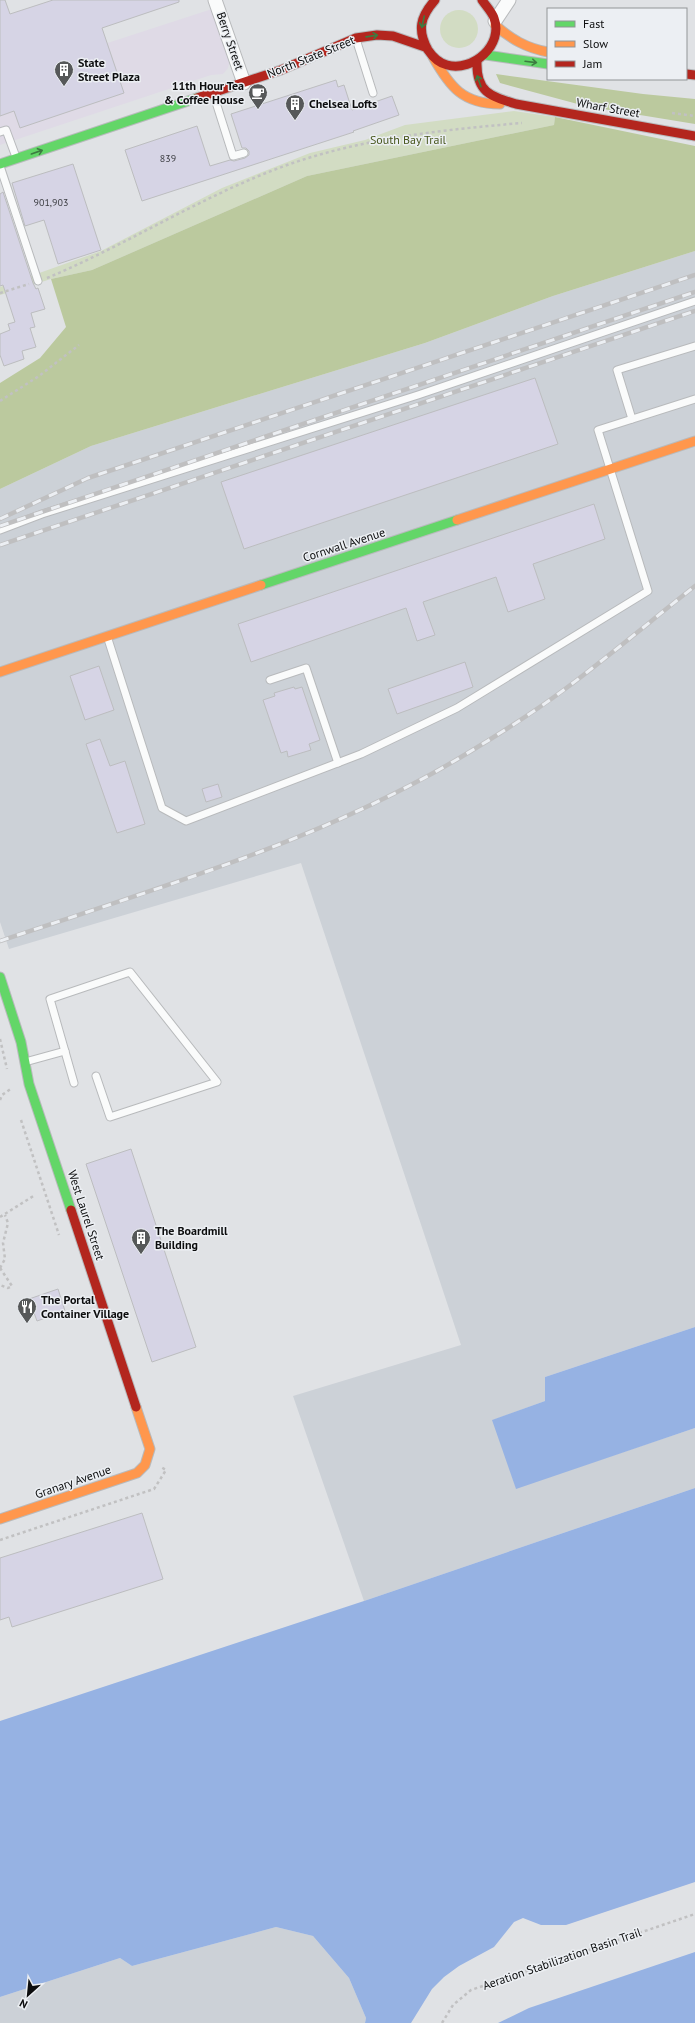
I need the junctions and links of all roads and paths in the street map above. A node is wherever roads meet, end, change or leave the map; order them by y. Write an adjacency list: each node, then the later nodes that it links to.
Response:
1 (215, 0): 13 (street, Berry Street)
2 (435, 0): 7 (street, one-way to 7)
3 (482, 0): 5 (street)
4 (509, 0): 5 (street)
5 (495, 23): 8 (street); 9 (street)
6 (356, 38): 7 (street, North State Street, one-way to 7); 13 (street, North State Street); 15 (lane)
7 (425, 47): 10 (street)
8 (547, 52)
9 (486, 55): 11 (street); 12 (street, one-way to 12)
10 (432, 57): 11 (street); 16 (street)
11 (477, 62): 16 (street, one-way to 11)
12 (547, 64)
13 (244, 83): 14 (street, North State Street)
14 (213, 93): 20 (lane); 21 (street, North State Street, one-way to 14)
15 (373, 93)
16 (516, 104): 19 (street, Wharf Street)
17 (504, 125): 23 (path)
18 (0, 132): 21 (lane)
19 (695, 136)
20 (244, 153)
21 (16, 159): 22 (street, North State Street)
22 (0, 165): 24 (lane)
23 (86, 261)
24 (38, 281)
25 (695, 301): 33 (lane)
26 (79, 345): 29 (path)
27 (695, 346): 30 (lane)
28 (695, 399): 30 (lane)
29 (0, 401)
30 (632, 419): 32 (lane)
31 (695, 441): 32 (street, Cornwall Avenue)
32 (610, 469): 34 (street, Cornwall Avenue); 37 (lane)
33 (0, 530)
34 (107, 636): 35 (street, Cornwall Avenue); 37 (lane)
35 (0, 672)
36 (270, 680): 37 (lane)
37 (338, 763)
38 (0, 977): 40 (street, West Laurel Street)
39 (65, 1051): 40 (lane); 41 (lane); 42 (lane)
40 (25, 1062): 50 (street, West Laurel Street)
41 (96, 1076)
42 (74, 1084)
43 (12, 1088): 44 (path)
44 (0, 1100)
45 (35, 1195): 46 (path)
46 (5, 1215): 47 (path); 48 (path)
47 (0, 1217)
48 (0, 1268): 49 (path)
49 (0, 1285)
50 (148, 1459): 52 (street, Granary Avenue)
51 (166, 1470): 53 (path)
52 (0, 1519)
53 (0, 1540)
54 (695, 1914): 55 (path, Aeration Stabilization Basin Trail)
55 (442, 2023)

